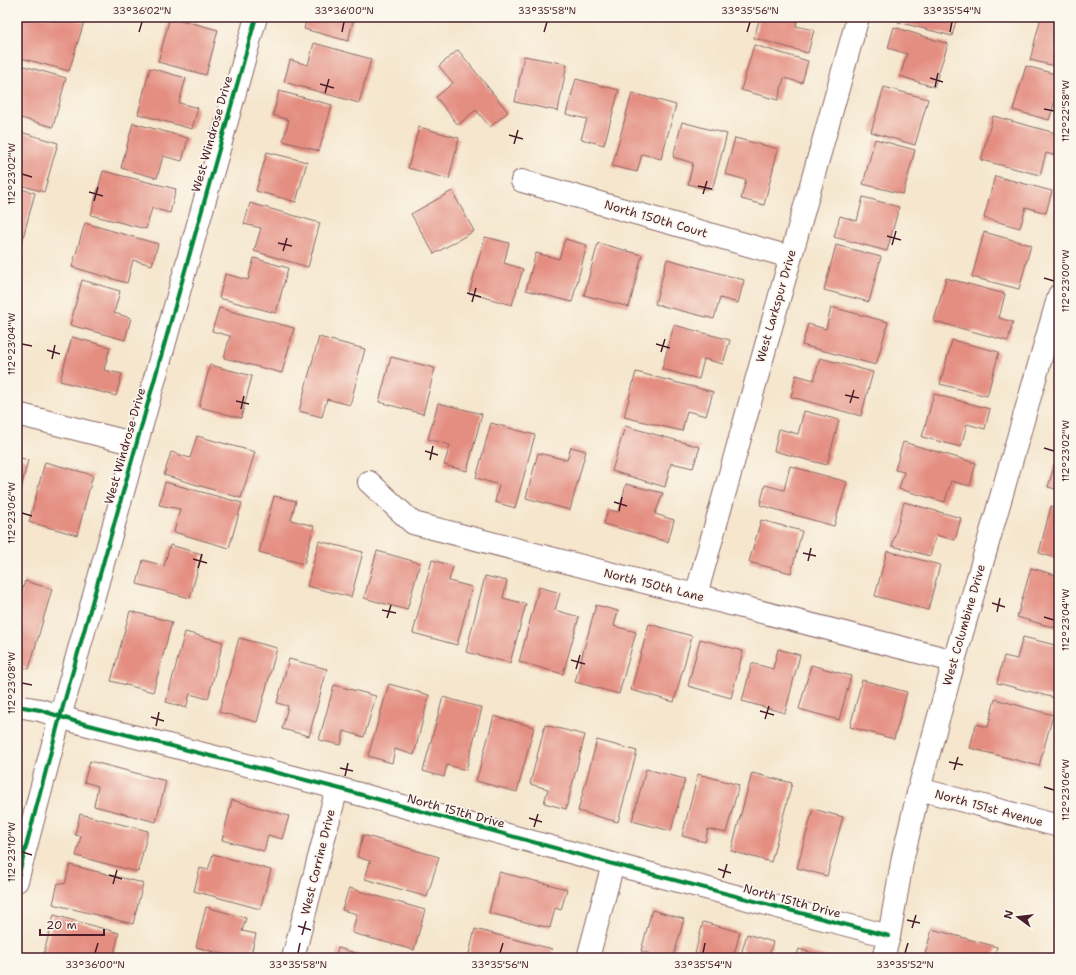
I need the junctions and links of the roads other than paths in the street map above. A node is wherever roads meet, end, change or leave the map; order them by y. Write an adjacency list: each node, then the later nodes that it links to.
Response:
1 (256, 17): 7 (street, West Windrose Drive)
2 (858, 17): 4 (street, West Larkspur Drive)
3 (522, 181): 4 (street, North 150th Court)
4 (790, 257): 9 (street, West Larkspur Drive)
5 (1059, 295): 10 (street, West Columbine Drive)
6 (17, 414): 7 (street)
7 (136, 444): 12 (street, West Windrose Drive)
8 (369, 482): 9 (street, North 150th Lane)
9 (696, 595): 10 (street, North 150th Lane)
10 (954, 660): 14 (street, West Columbine Drive)
11 (17, 706): 12 (street, North 151th Drive)
12 (60, 717): 13 (street, North 151th Drive); 17 (street, West Windrose Drive)
13 (337, 788): 16 (street, North 151th Drive); 19 (street, West Corrine Drive)
14 (919, 789): 15 (street, North 151st Avenue); 18 (street, West Columbine Drive)
15 (1059, 826)
16 (613, 864): 18 (street, North 151th Drive); 20 (street)
17 (17, 881)
18 (889, 936): 21 (street, West Columbine Drive)
19 (293, 958)
20 (588, 958)
21 (883, 958)

